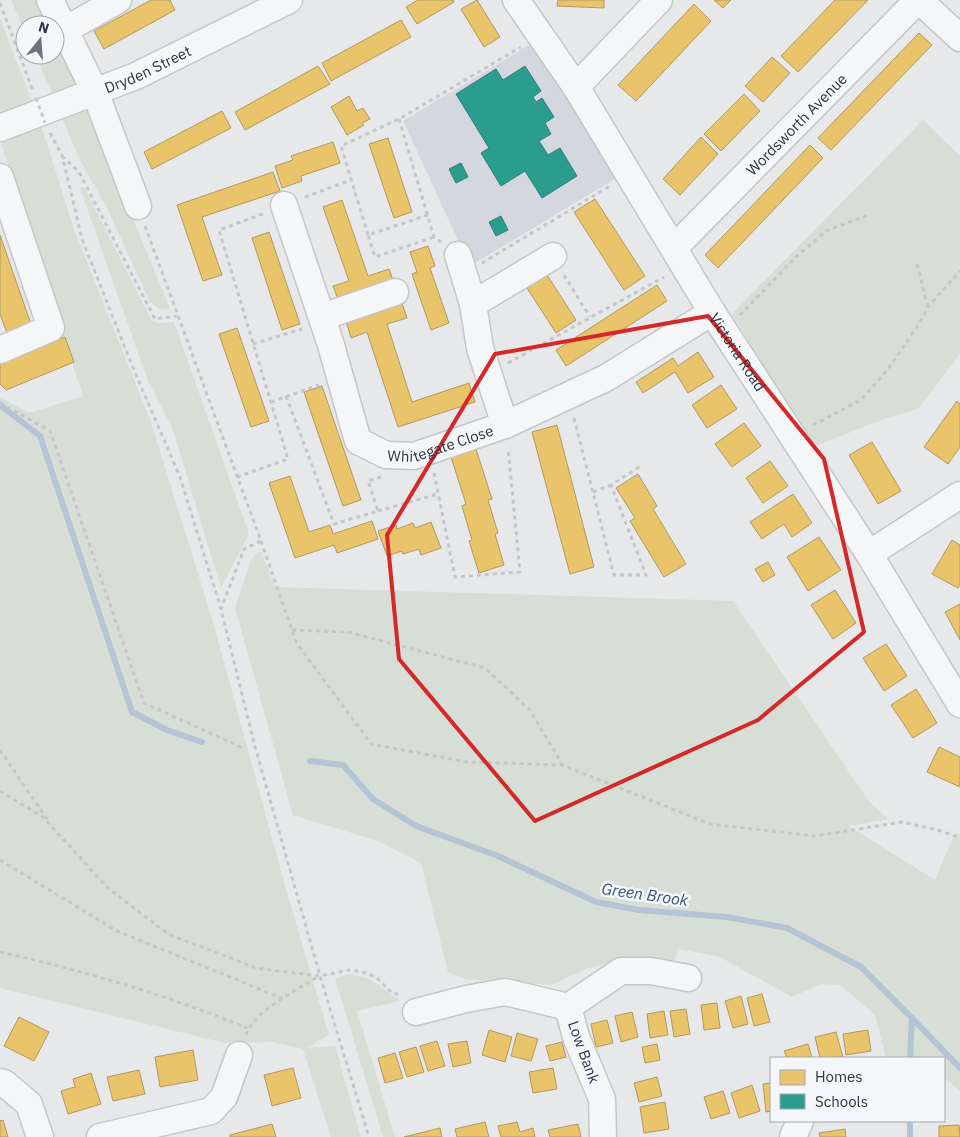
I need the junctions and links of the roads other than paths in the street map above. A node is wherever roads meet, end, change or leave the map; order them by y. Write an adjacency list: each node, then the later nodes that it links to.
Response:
1 (50, 0): 7 (street)
2 (118, 0): 8 (street)
3 (289, 0): 11 (street, Dryden Street)
4 (516, 0): 10 (street, Victoria Road)
5 (659, 0): 10 (street)
6 (919, 0): 9 (street); 17 (street, Wordsworth Avenue)
7 (58, 15)
8 (65, 30): 11 (street)
9 (960, 38)
10 (576, 87): 17 (street, Victoria Road)
11 (95, 92): 12 (street, Dryden Street); 15 (street)
12 (0, 128)
13 (0, 177): 23 (street)
14 (284, 205): 21 (street, Whitegate Close)
15 (138, 206)
16 (553, 256): 20 (street)
17 (679, 257): 22 (street, Victoria Road)
18 (461, 264): 20 (street)
19 (395, 292): 21 (street)
20 (473, 304): 24 (street)
21 (323, 320): 24 (street, Whitegate Close)
22 (718, 322): 24 (street, Whitegate Close); 26 (street, Victoria Road)
23 (0, 350)
24 (505, 425)
25 (960, 495): 26 (street)
26 (869, 554): 27 (street, Victoria Road)
27 (960, 704)
28 (688, 978): 30 (street, Low Bank)
29 (413, 1003): 30 (street)
30 (568, 1007): 36 (street, Low Bank)
31 (239, 1055): 35 (street)
32 (0, 1082): 34 (street)
33 (800, 1122): 37 (street)
34 (40, 1137)
35 (100, 1137)
36 (603, 1137)
37 (793, 1137)

